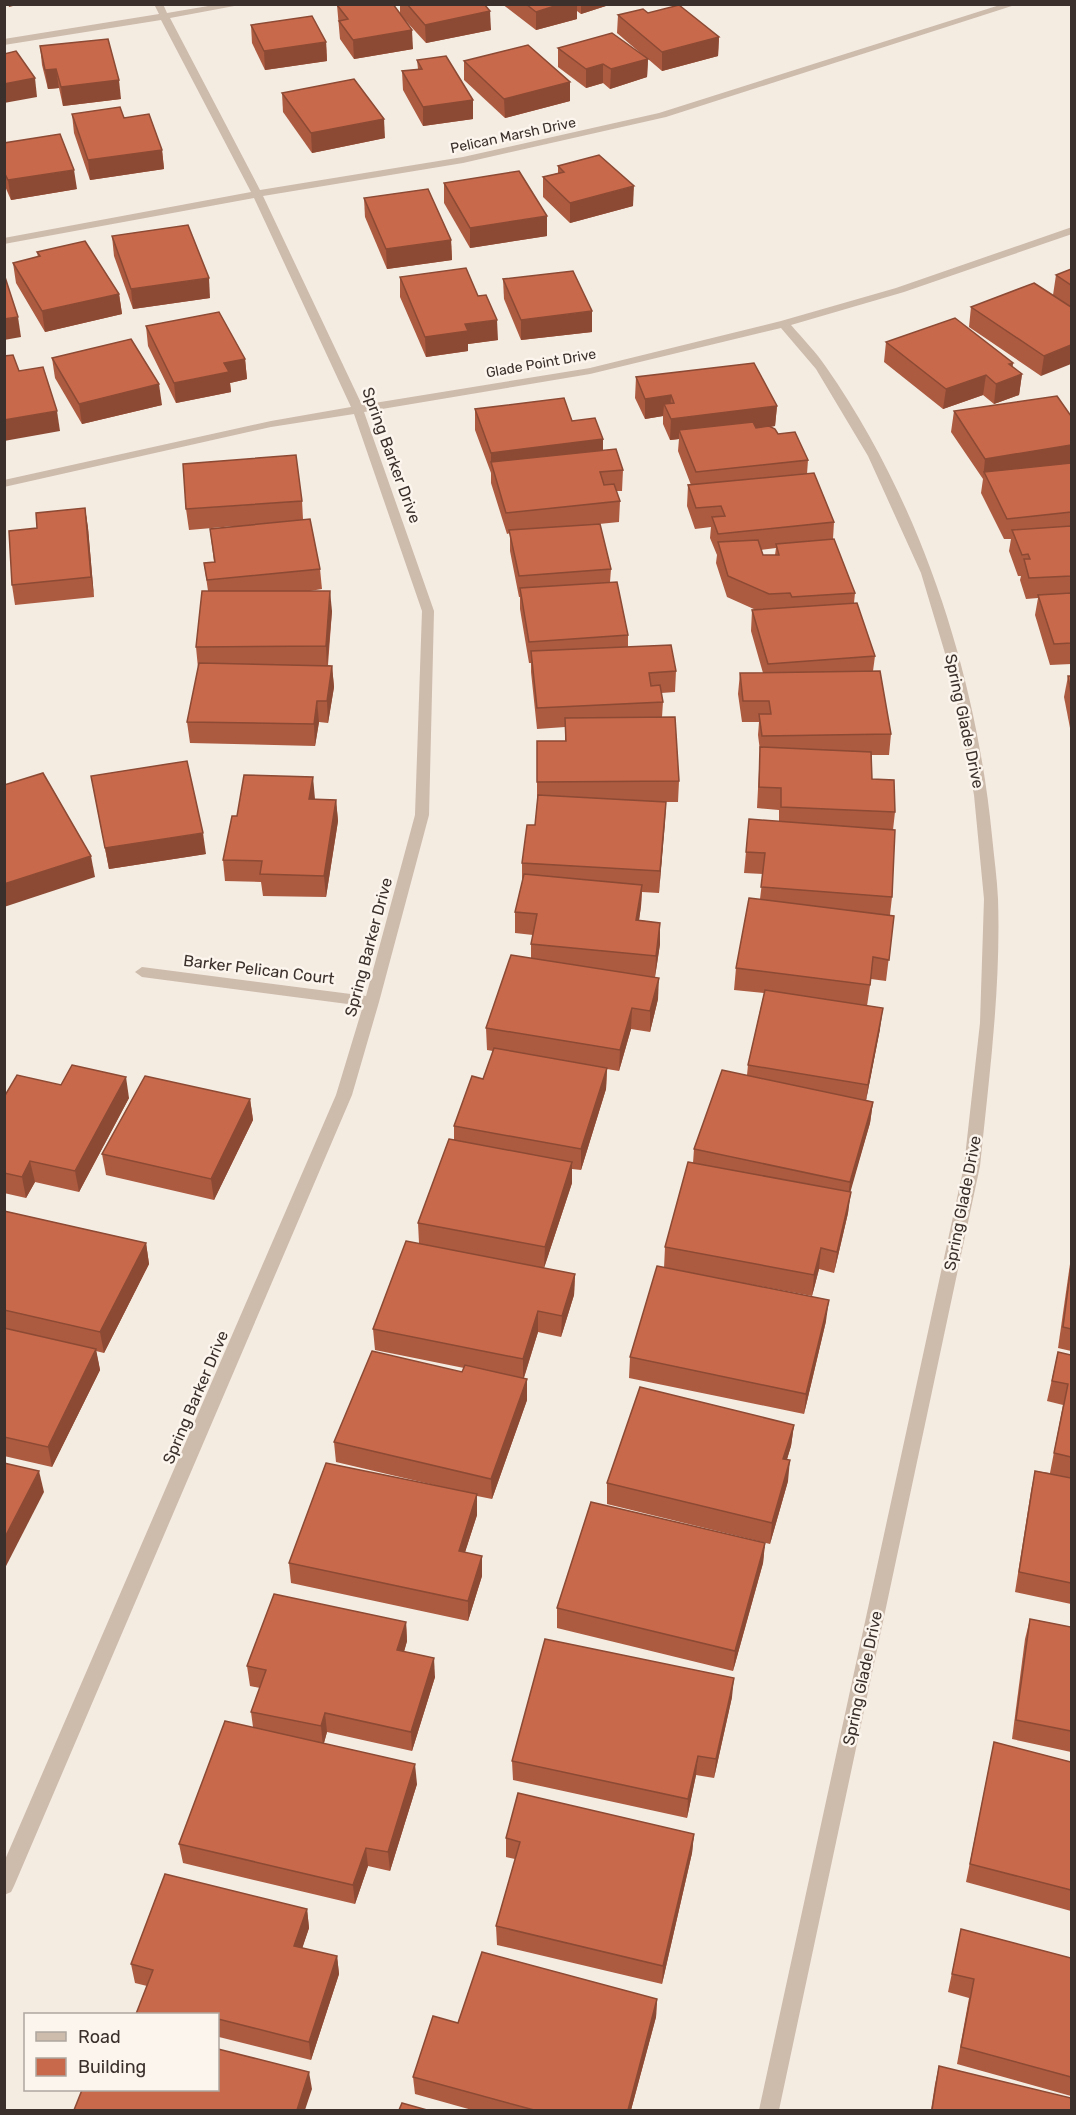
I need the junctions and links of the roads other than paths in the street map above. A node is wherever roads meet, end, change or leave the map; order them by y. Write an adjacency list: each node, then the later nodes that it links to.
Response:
1 (241, 4): 3 (street)
2 (1014, 4): 5 (street, Pelican Marsh Drive)
3 (161, 11): 4 (street); 5 (street, Spring Barker Drive)
4 (4, 42)
5 (257, 194): 7 (street, Pelican Marsh Drive); 9 (street, Spring Barker Drive)
6 (1071, 230): 8 (street, Glade Point Drive)
7 (4, 241)
8 (784, 324): 9 (street, Glade Point Drive); 14 (street, Spring Glade Drive)
9 (358, 410): 10 (street, Glade Point Drive); 12 (street, Spring Barker Drive)
10 (4, 484)
11 (142, 972): 12 (street, Barker Pelican Court)
12 (372, 1002): 13 (street, Spring Barker Drive)
13 (4, 1886)
14 (769, 2110)

